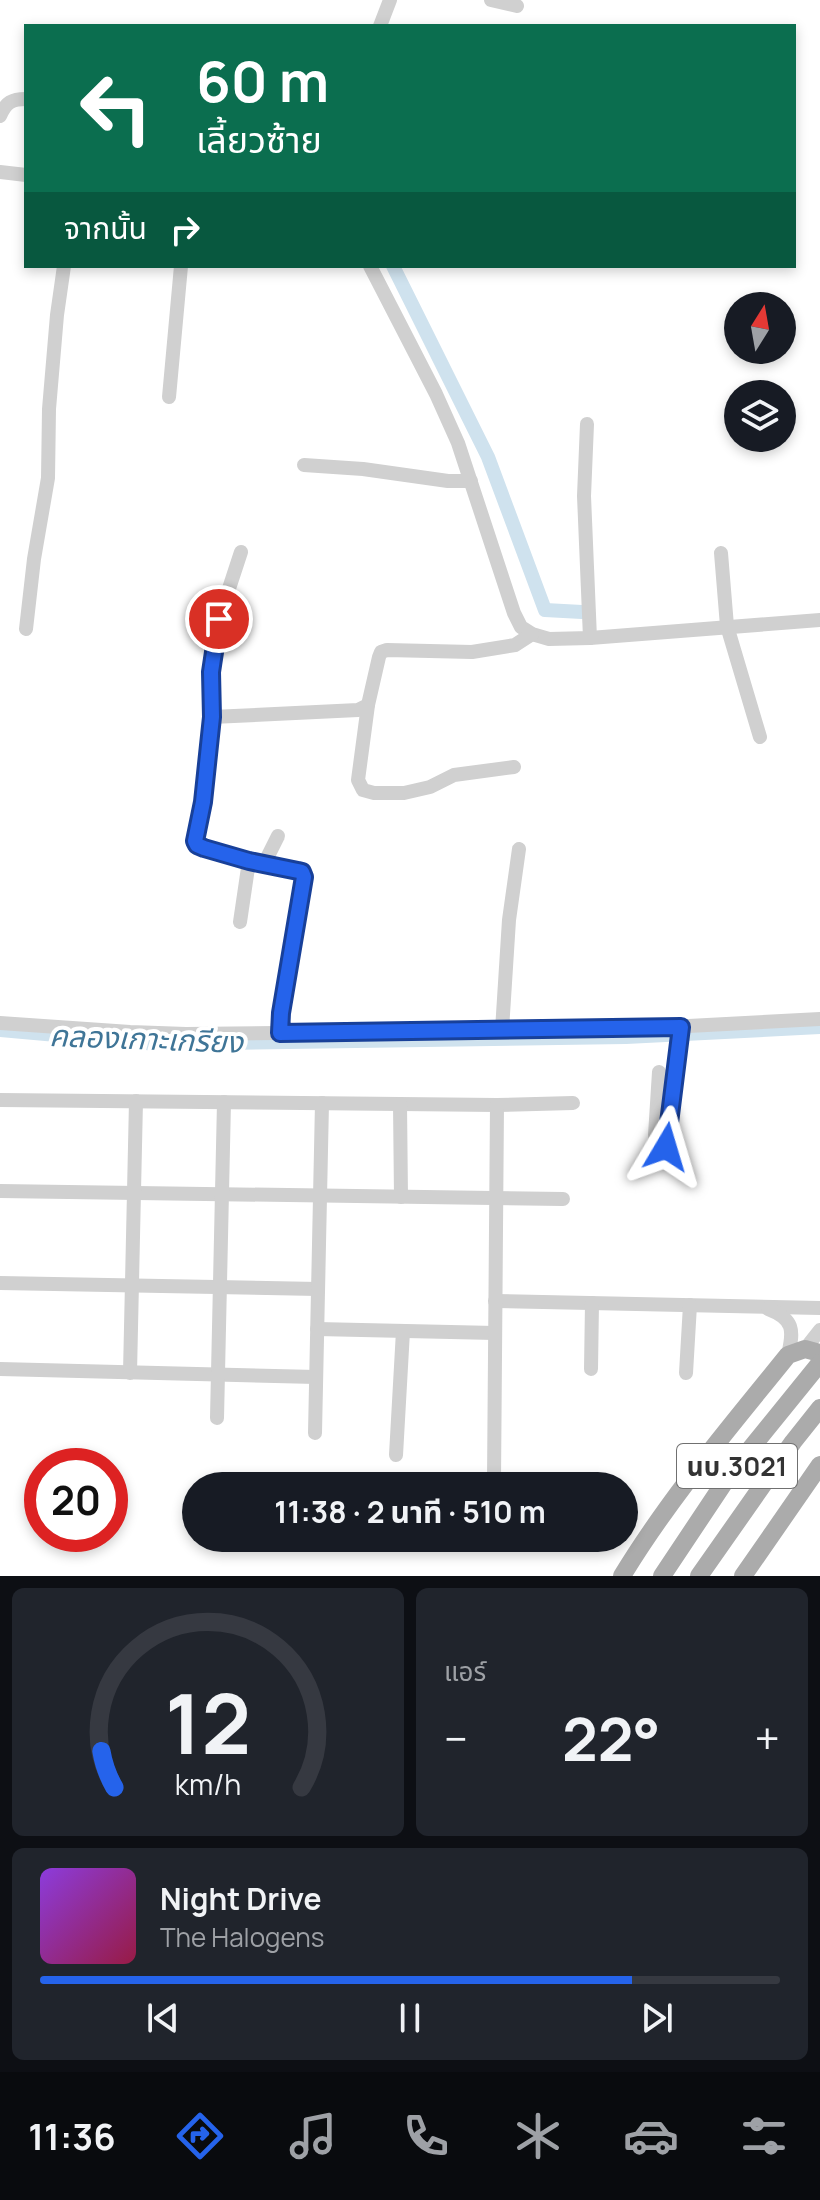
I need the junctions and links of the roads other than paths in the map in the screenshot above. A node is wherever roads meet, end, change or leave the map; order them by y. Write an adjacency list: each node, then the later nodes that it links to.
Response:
1 (390, 0): 4 (street)
2 (491, 0): 3 (street)
3 (517, 6)
4 (381, 24)
5 (24, 99): 6 (street)
6 (0, 116)
7 (0, 172): 8 (street)
8 (24, 175)
9 (64, 268): 20 (street)
10 (181, 268): 12 (street)
11 (371, 268): 15 (street)
12 (169, 397)
13 (587, 424): 22 (street)
14 (304, 465): 15 (street)
15 (471, 481): 21 (street)
16 (241, 552): 24 (street)
17 (721, 553): 19 (street)
18 (820, 620): 19 (street)
19 (727, 626): 22 (street); 25 (street)
20 (26, 629)
21 (532, 634): 22 (street); 23 (street)
22 (590, 638)
23 (368, 705): 24 (street); 26 (street)
24 (212, 717): 29 (street)
25 (760, 737)
26 (514, 767)
27 (278, 836): 29 (street)
28 (519, 849): 33 (street)
29 (257, 862): 30 (street); 34 (street)
30 (240, 922)
31 (820, 1019): 35 (street)
32 (0, 1023): 34 (street)
33 (502, 1030): 34 (street); 35 (street)
34 (280, 1033)
35 (680, 1033): 36 (street)
36 (675, 1073): 44 (street); 45 (street)
37 (0, 1100): 38 (street)
38 (136, 1101): 39 (street); 47 (street)
39 (224, 1102): 40 (street); 48 (street)
40 (322, 1103): 42 (street); 49 (street)
41 (573, 1103): 43 (street)
42 (400, 1104): 43 (street); 50 (street)
43 (497, 1105): 51 (street)
44 (655, 1135)
45 (666, 1147)
46 (0, 1191): 47 (street)
47 (135, 1193): 48 (street); 54 (street)
48 (223, 1194): 49 (street); 55 (street)
49 (320, 1195): 50 (street); 56 (street)
50 (401, 1197): 51 (street)
51 (496, 1198): 52 (street); 57 (street)
52 (563, 1199)
53 (0, 1283): 54 (street)
54 (132, 1285): 55 (street); 70 (street)
55 (220, 1287): 56 (street); 72 (street)
56 (318, 1289): 62 (street)
57 (495, 1301): 58 (street); 65 (street)
58 (592, 1303): 59 (street); 69 (street)
59 (690, 1305): 60 (street); 71 (street)
60 (763, 1307): 61 (street); 66 (street)
61 (820, 1308)
62 (317, 1329): 64 (street); 73 (street)
63 (820, 1330): 66 (street)
64 (403, 1331): 65 (street); 77 (street)
65 (495, 1333): 79 (street)
66 (804, 1352): 80 (main road)
67 (820, 1363): 81 (main road, นบ.3021)
68 (0, 1369): 70 (street)
69 (591, 1369)
70 (130, 1373): 72 (street)
71 (686, 1373)
72 (218, 1375): 73 (street); 75 (street)
73 (316, 1377): 76 (street)
74 (820, 1408): 82 (main road, นบ.3021)
75 (217, 1418)
76 (315, 1433)
77 (396, 1455)
78 (820, 1465): 83 (main road)
79 (494, 1472)
80 (622, 1576)
81 (662, 1576)
82 (699, 1576)
83 (743, 1576)

